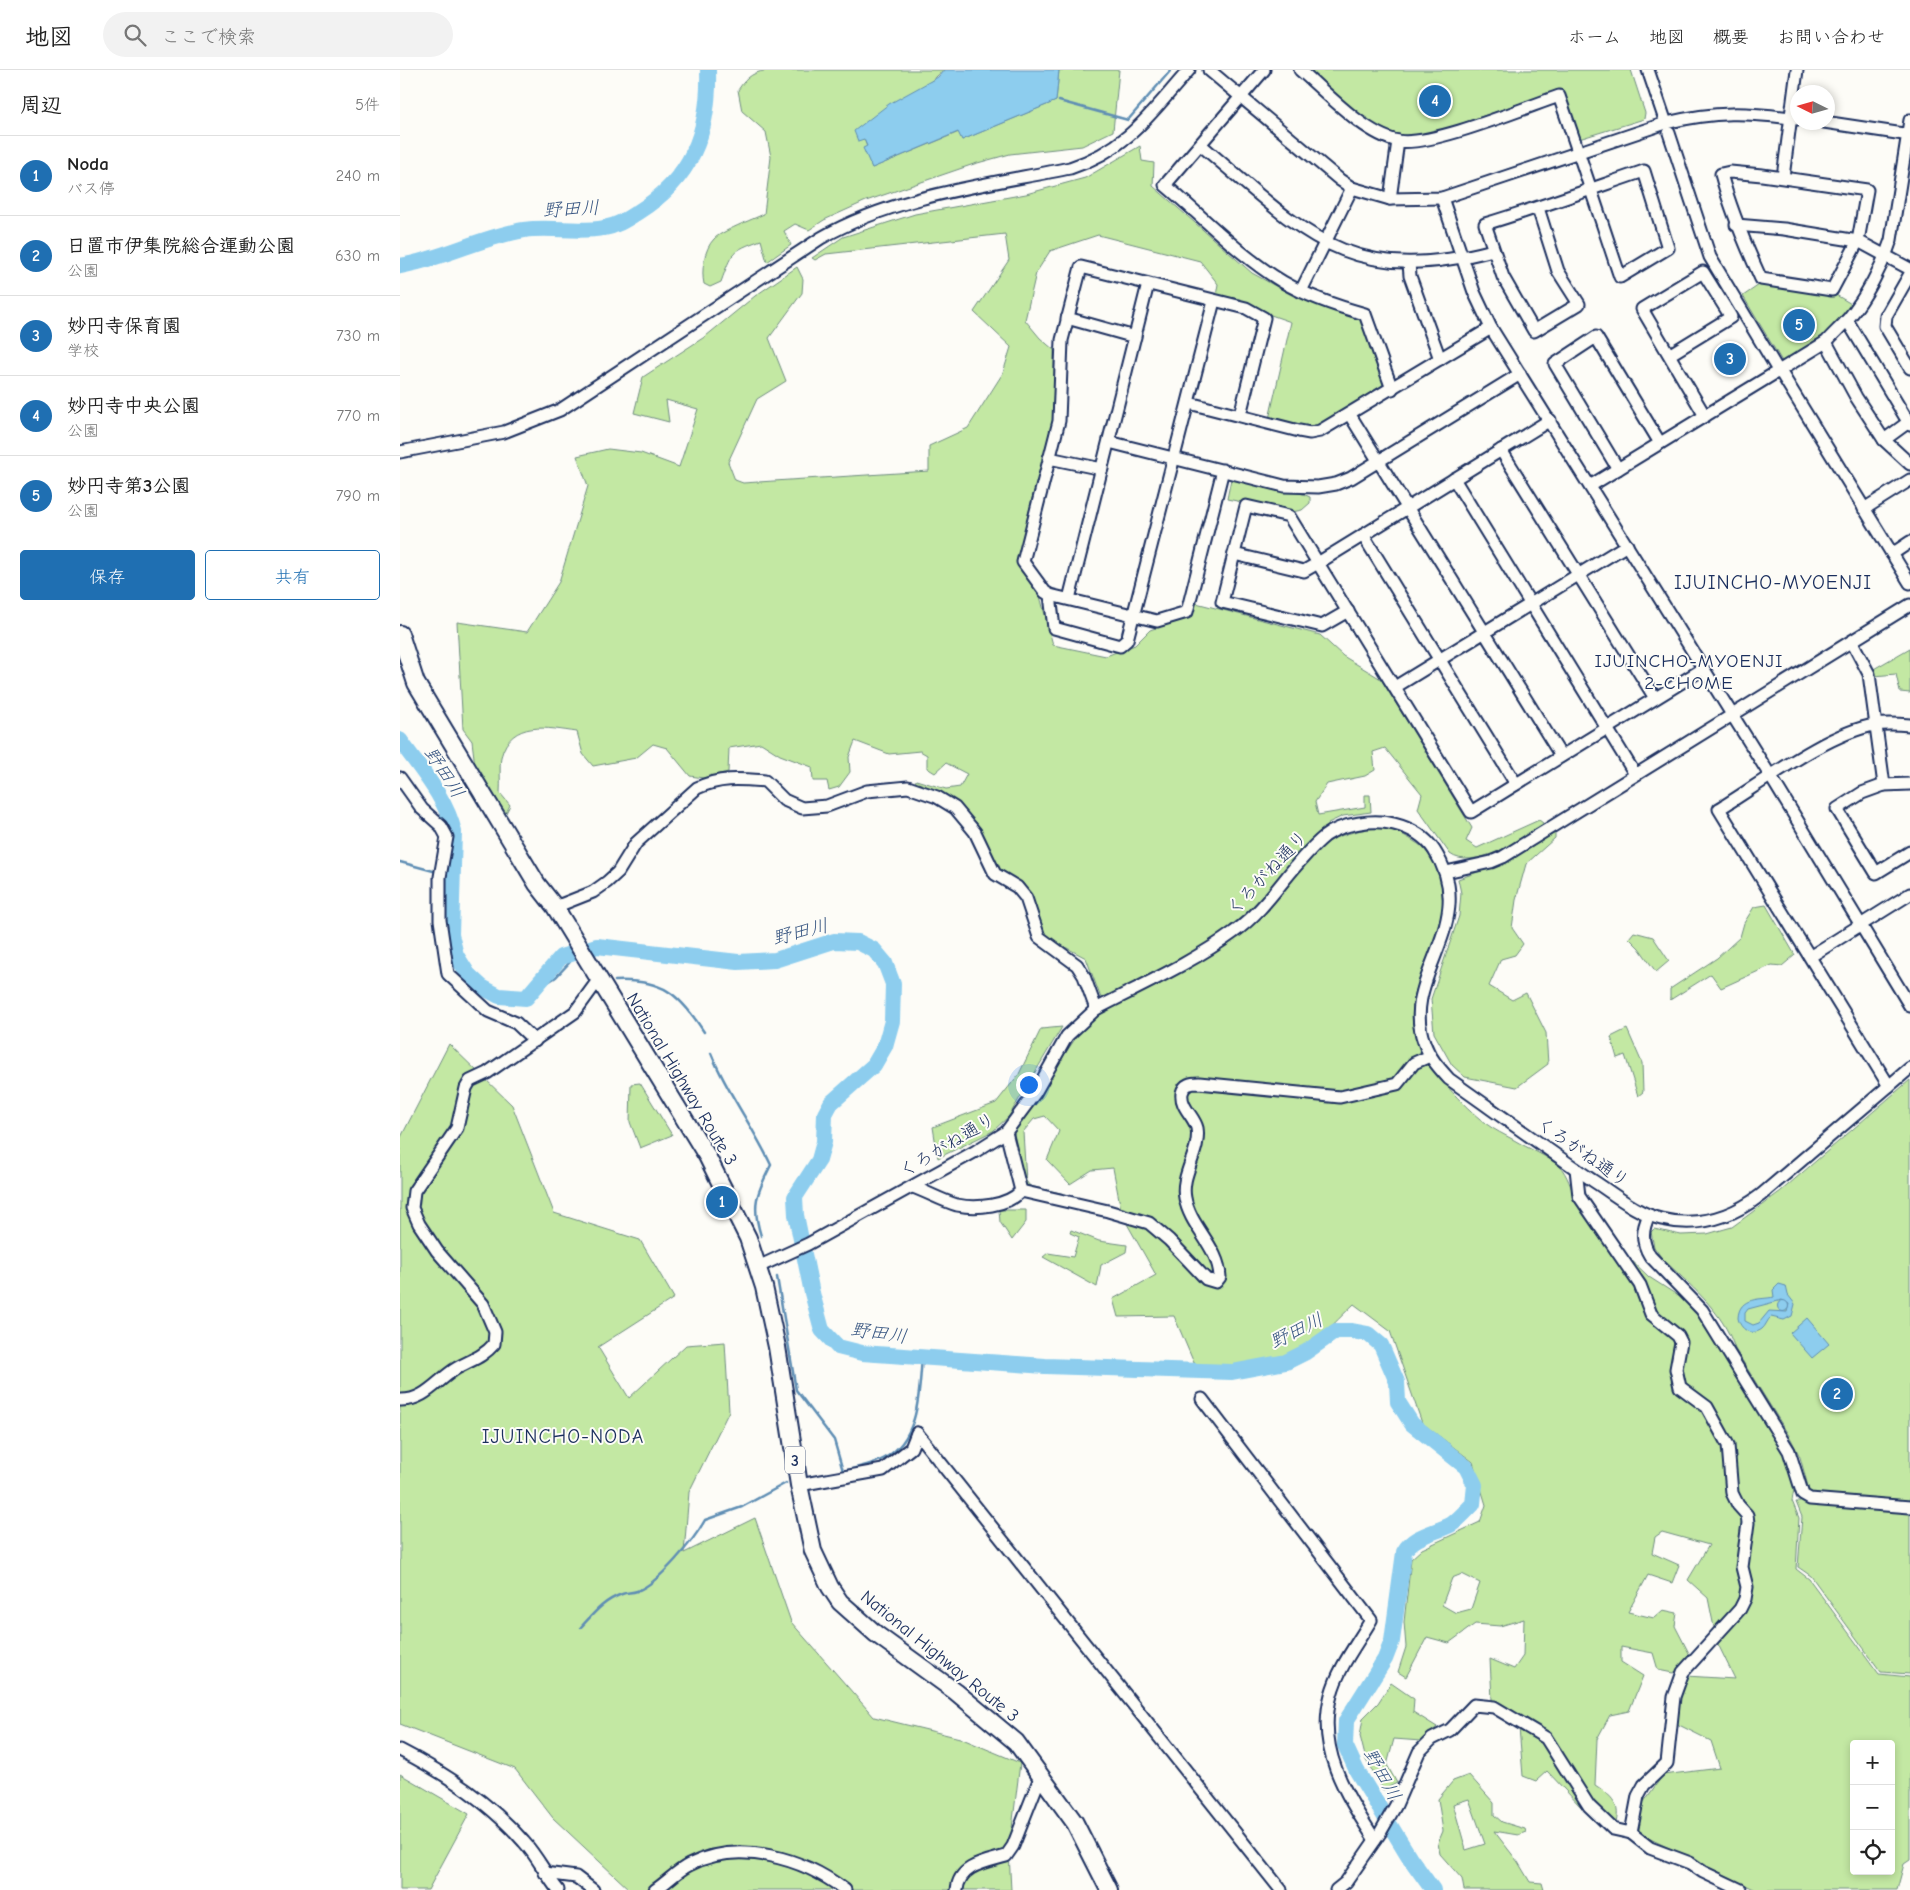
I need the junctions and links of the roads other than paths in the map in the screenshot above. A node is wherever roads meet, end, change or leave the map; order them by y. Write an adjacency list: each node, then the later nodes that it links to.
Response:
1 (1189, 70): 57 (street)
2 (1209, 70): 8 (street)
3 (1264, 70): 8 (street)
4 (1300, 70): 15 (street)
5 (1648, 70): 12 (street)
6 (1798, 70): 7 (street)
7 (1797, 85)
8 (1240, 97): 16 (street); 19 (street)
9 (1790, 118): 12 (street)
10 (1910, 120): 14 (street)
11 (1835, 124): 14 (street)
12 (1668, 128): 17 (street); 44 (street)
13 (1792, 130): 18 (street)
14 (1909, 135): 28 (street)
15 (1398, 141): 17 (street); 22 (street)
16 (1201, 145): 26 (street); 34 (street)
17 (1578, 152): 20 (street); 21 (street)
18 (1783, 177): 24 (street); 25 (street)
19 (1352, 188): 22 (street); 26 (street)
20 (1590, 189): 20 (street); 23 (street)
21 (1442, 198): 22 (street); 29 (street)
22 (1390, 199)
23 (1538, 208): 27 (street); 27 (street)
24 (1736, 225): 25 (street); 25 (street)
25 (1858, 241): 28 (street)
26 (1325, 243): 30 (street); 34 (street)
27 (1493, 250): 29 (street)
28 (1886, 254): 31 (street); 37 (street)
29 (1462, 258): 30 (street); 38 (street)
30 (1409, 264): 42 (street)
31 (1910, 270)
32 (1910, 274): 43 (street)
33 (1148, 284): 35 (street); 36 (street); 39 (street)
34 (1301, 291): 46 (street)
35 (1214, 300): 47 (street); 48 (street)
36 (1067, 318): 39 (street); 58 (street)
37 (1847, 320): 40 (street); 52 (street)
38 (1491, 328): 42 (street); 45 (street)
39 (1135, 337): 54 (street)
40 (1826, 342): 44 (street); 53 (street)
41 (1669, 355): 41 (street); 50 (street)
42 (1440, 359): 46 (street)
43 (1910, 368)
44 (1779, 371): 50 (street); 69 (street)
45 (1520, 374): 51 (street); 60 (street)
46 (1392, 389): 49 (street)
47 (1188, 403): 48 (street); 59 (street)
48 (1240, 415): 49 (street)
49 (1350, 415): 60 (street)
50 (1704, 416): 55 (street)
51 (1550, 420): 56 (street); 67 (street)
52 (1909, 423): 53 (street)
53 (1884, 440): 61 (street)
54 (1109, 442): 59 (street); 62 (street)
55 (1660, 444): 63 (street); 63 (street)
56 (1501, 450): 65 (street); 76 (street)
57 (400, 452)
58 (1049, 458): 62 (street); 78 (street)
59 (1175, 458): 64 (street); 83 (street)
60 (1378, 461): 64 (street); 68 (street)
61 (1910, 464)
62 (1102, 469): 79 (street)
63 (1618, 469): 67 (street)
64 (1223, 470): 83 (street)
65 (1454, 479): 68 (street); 80 (street)
66 (1910, 480): 69 (street)
67 (1590, 486): 72 (street)
68 (1407, 508): 70 (street); 84 (street)
69 (1864, 509): 74 (street)
70 (1362, 536): 75 (street); 87 (street)
71 (1910, 542): 74 (street)
72 (1627, 545): 76 (street); 88 (street)
73 (1234, 554): 75 (street); 75 (street); 82 (street)
74 (1892, 554): 77 (street)
75 (1318, 563): 82 (street)
76 (1579, 575): 80 (street); 90 (street)
77 (1910, 583)
78 (1050, 595): 79 (street); 83 (street)
79 (1069, 599): 83 (street)
80 (1531, 604): 84 (street); 94 (street)
81 (1910, 605): 85 (street)
82 (1348, 611): 89 (street)
83 (1135, 616)
84 (1485, 632): 87 (street); 95 (street)
85 (1852, 642): 91 (street); 92 (street)
86 (402, 645): 105 (highway, National Highway Route 3 / 3)
87 (1440, 660): 89 (street); 99 (street)
88 (1703, 669): 90 (street); 91 (street)
89 (1395, 688): 99 (street)
90 (1655, 698): 94 (street)
91 (1732, 716): 96 (street); 97 (street)
92 (1876, 725): 93 (street); 97 (street); 101 (street)
93 (1910, 725)
94 (1607, 728): 95 (street); 96 (street)
95 (1561, 756): 99 (street)
96 (1635, 774): 103 (street)
97 (1771, 777): 106 (street); 107 (street)
98 (400, 778): 111 (street)
99 (1516, 784)
100 (1910, 784): 101 (street)
101 (1884, 785): 102 (street)
102 (1910, 852)
103 (1446, 872): 110 (street, くろがね通り); 112 (street, くろがね通り)
104 (1910, 894): 106 (street)
105 (555, 906): 108 (highway, National Highway Route 3 / 3); 110 (street)
106 (1860, 925): 107 (street); 109 (street)
107 (1811, 956): 114 (street)
108 (599, 979): 111 (street); 120 (highway, National Highway Route 3 / 3)
109 (1910, 1006)
110 (1096, 1009): 115 (street, くろがね通り)
111 (535, 1041): 122 (street)
112 (1430, 1056): 116 (street, くろがね通り); 118 (street)
113 (1910, 1068): 114 (street, くろがね通り)
114 (1889, 1086): 119 (street, くろがね通り)
115 (1006, 1132): 117 (street, くろがね通り); 118 (street)
116 (1576, 1169): 119 (street, くろがね通り); 127 (street)
117 (913, 1187): 118 (street); 120 (street, くろがね通り)
118 (1021, 1191)
119 (1649, 1215): 124 (street)
120 (758, 1267): 123 (highway, National Highway Route 3 / 3)
121 (1202, 1399): 128 (street)
122 (400, 1400)
123 (800, 1485): 126 (highway, National Highway Route 3 / 3); 136 (street)
124 (1910, 1507)
125 (400, 1750): 129 (street)
126 (1042, 1775): 134 (street); 135 (highway, National Highway Route 3 / 3)
127 (1631, 1833): 128 (street); 138 (street)
128 (1377, 1837): 137 (street)
129 (545, 1873): 130 (street); 131 (street)
130 (558, 1890)
131 (593, 1890)
132 (656, 1890): 133 (street)
133 (845, 1890)
134 (957, 1890)
135 (1109, 1890)
136 (1281, 1890)
137 (1336, 1890)
138 (1741, 1890)

